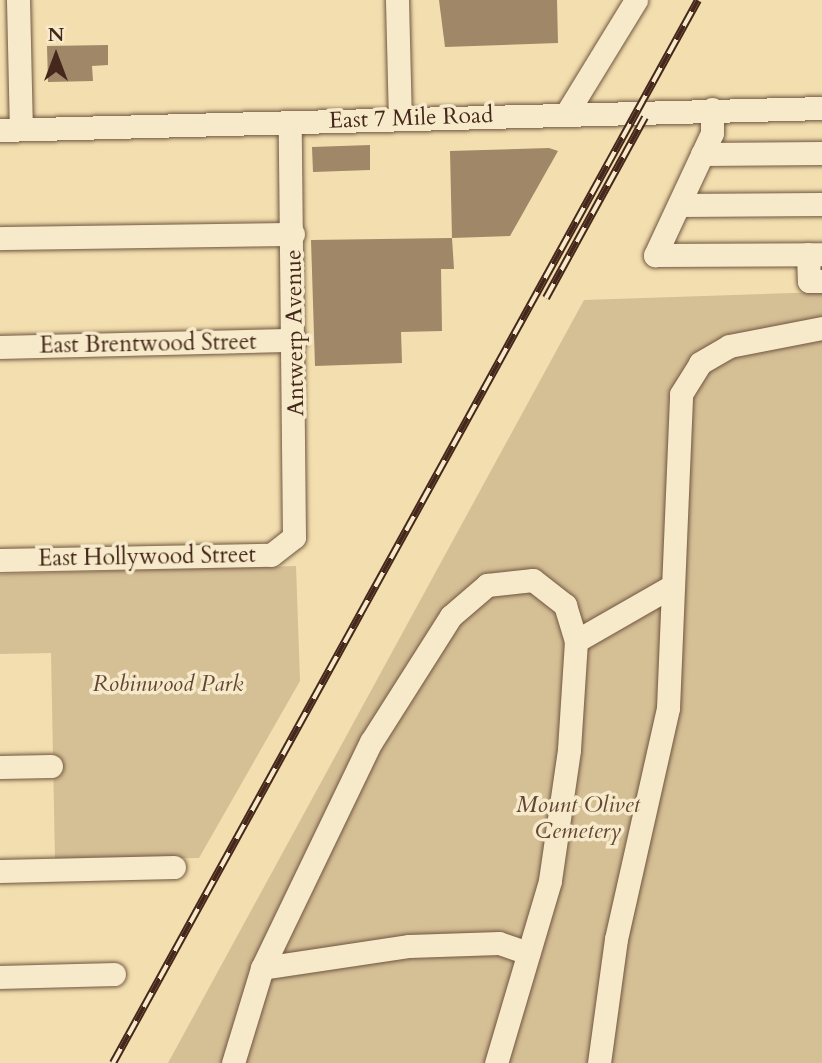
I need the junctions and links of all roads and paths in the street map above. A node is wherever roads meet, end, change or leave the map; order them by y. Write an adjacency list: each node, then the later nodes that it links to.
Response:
1 (18, 0): 9 (street)
2 (397, 0): 7 (street)
3 (636, 0): 6 (street)
4 (822, 108): 5 (street, East 7 Mile Road)
5 (712, 109): 6 (street, East 7 Mile Road); 11 (street)
6 (568, 111): 7 (street, East 7 Mile Road)
7 (400, 119): 8 (street, East 7 Mile Road)
8 (290, 122): 9 (street, East 7 Mile Road); 14 (street, Antwerp Avenue)
9 (11, 129)
10 (822, 153): 11 (street)
11 (702, 155): 13 (street)
12 (822, 204): 13 (street)
13 (679, 205): 16 (street)
14 (293, 234): 15 (street); 19 (street, Antwerp Avenue)
15 (0, 238)
16 (815, 254): 17 (street)
17 (822, 281)
18 (822, 328): 23 (street)
19 (295, 340): 20 (street, East Brentwood Street); 21 (street, Antwerp Avenue)
20 (0, 347)
21 (289, 542): 22 (street, East Hollywood Street)
22 (0, 560)
23 (672, 586): 24 (street); 35 (street)
24 (576, 641): 29 (street); 30 (street)
25 (51, 766): 26 (street)
26 (0, 767)
27 (174, 867): 28 (street)
28 (0, 871)
29 (528, 953): 30 (street); 34 (street)
30 (262, 968): 33 (street)
31 (114, 974): 32 (street)
32 (0, 977)
33 (233, 1063)
34 (496, 1063)
35 (599, 1063)

